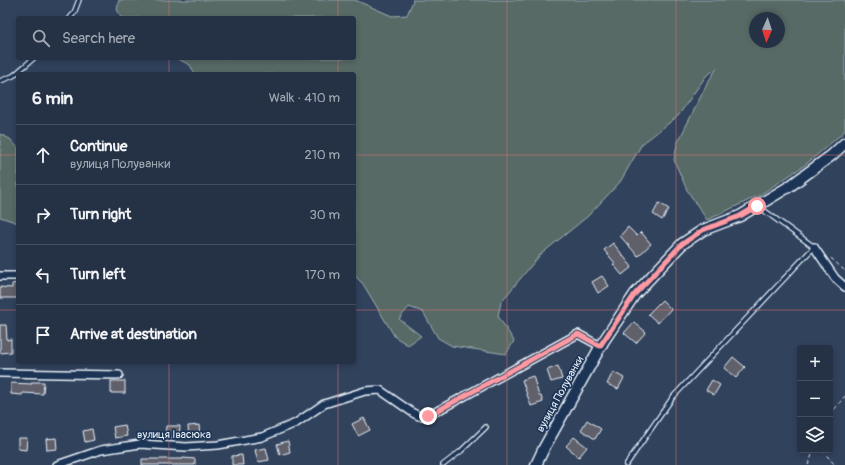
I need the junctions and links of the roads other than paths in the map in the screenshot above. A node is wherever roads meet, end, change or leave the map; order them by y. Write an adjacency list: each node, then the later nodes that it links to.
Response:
1 (79, 0): 2 (lane)
2 (71, 16)
3 (32, 60): 4 (lane)
4 (18, 72)
5 (16, 73): 6 (lane)
6 (0, 81)
7 (845, 143): 8 (street, вулиця Полуванки)
8 (757, 206): 9 (lane); 13 (street, вулиця Полуванки)
9 (814, 247): 12 (street); 20 (lane)
10 (0, 276): 11 (street)
11 (16, 276)
12 (845, 287)
13 (600, 346): 17 (street, вулиця Івасюка); 19 (street, вулиця Полуванки)
14 (0, 373): 15 (street)
15 (119, 375)
16 (486, 427): 18 (lane)
17 (57, 465)
18 (443, 465)
19 (536, 465)
20 (626, 465)

